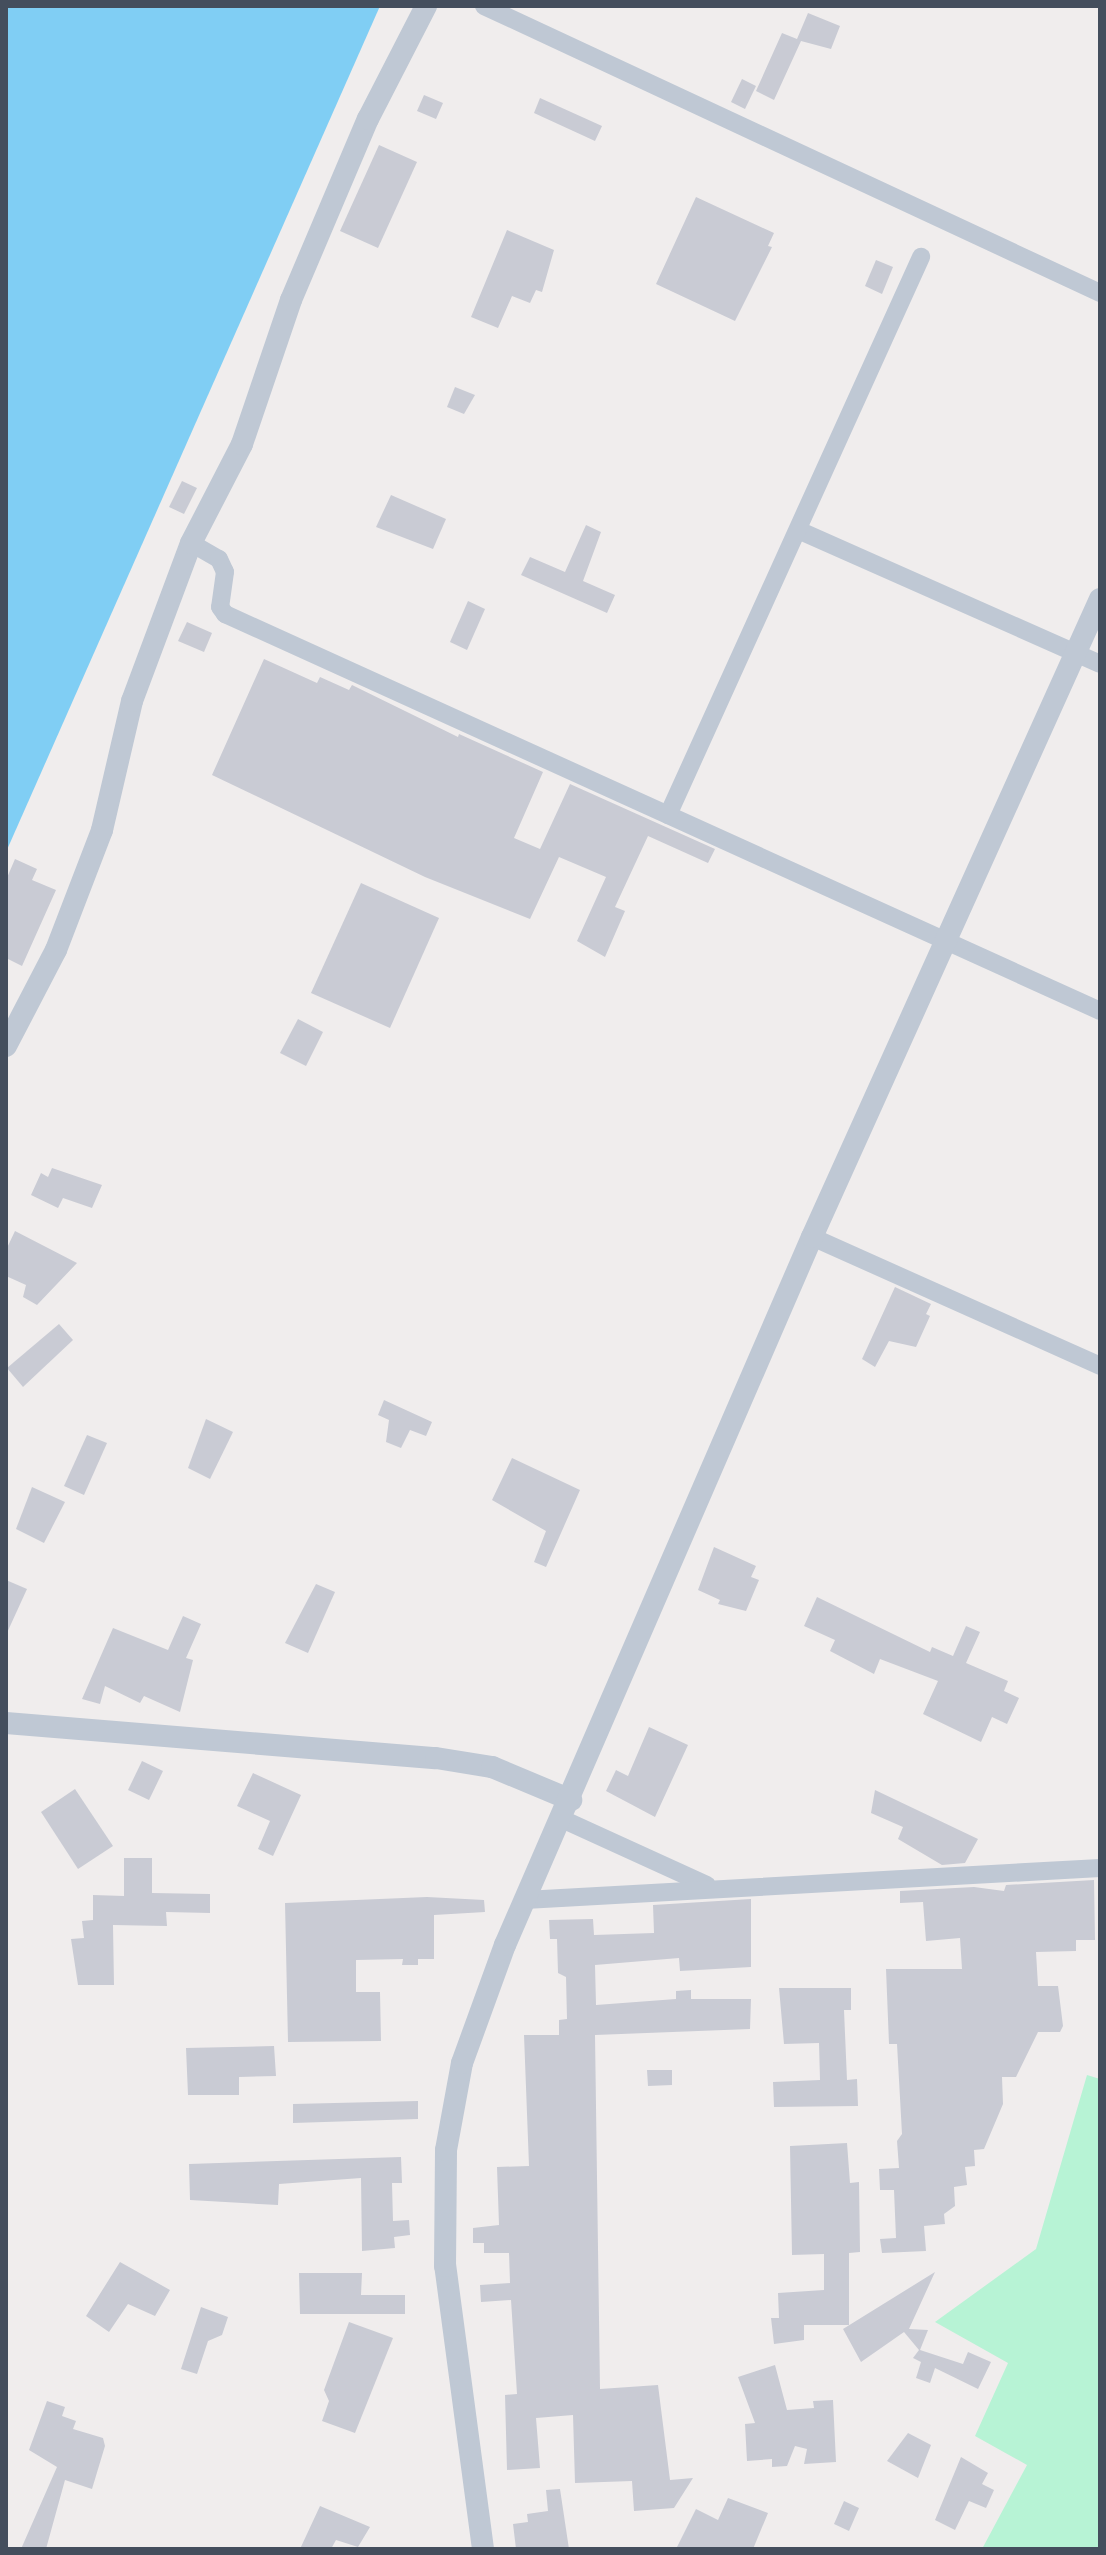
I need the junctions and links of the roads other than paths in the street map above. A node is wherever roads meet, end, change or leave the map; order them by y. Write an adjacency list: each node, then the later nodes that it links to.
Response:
1 (426, 6): 6 (street)
2 (484, 6): 4 (street)
3 (921, 257): 5 (street)
4 (1100, 293)
5 (798, 530): 8 (street); 10 (street)
6 (191, 543): 10 (street); 13 (street)
7 (1100, 599): 8 (street)
8 (1076, 653): 9 (street); 11 (street)
9 (1100, 664)
10 (668, 815): 11 (street)
11 (946, 941): 12 (street); 14 (street)
12 (1100, 1011)
13 (6, 1046)
14 (812, 1237): 15 (street); 17 (street)
15 (1100, 1366)
16 (6, 1723): 17 (street)
17 (566, 1810): 19 (street); 20 (street)
18 (1100, 1868): 19 (street)
19 (710, 1886): 20 (street)
20 (525, 1900): 21 (street)
21 (483, 2549)

